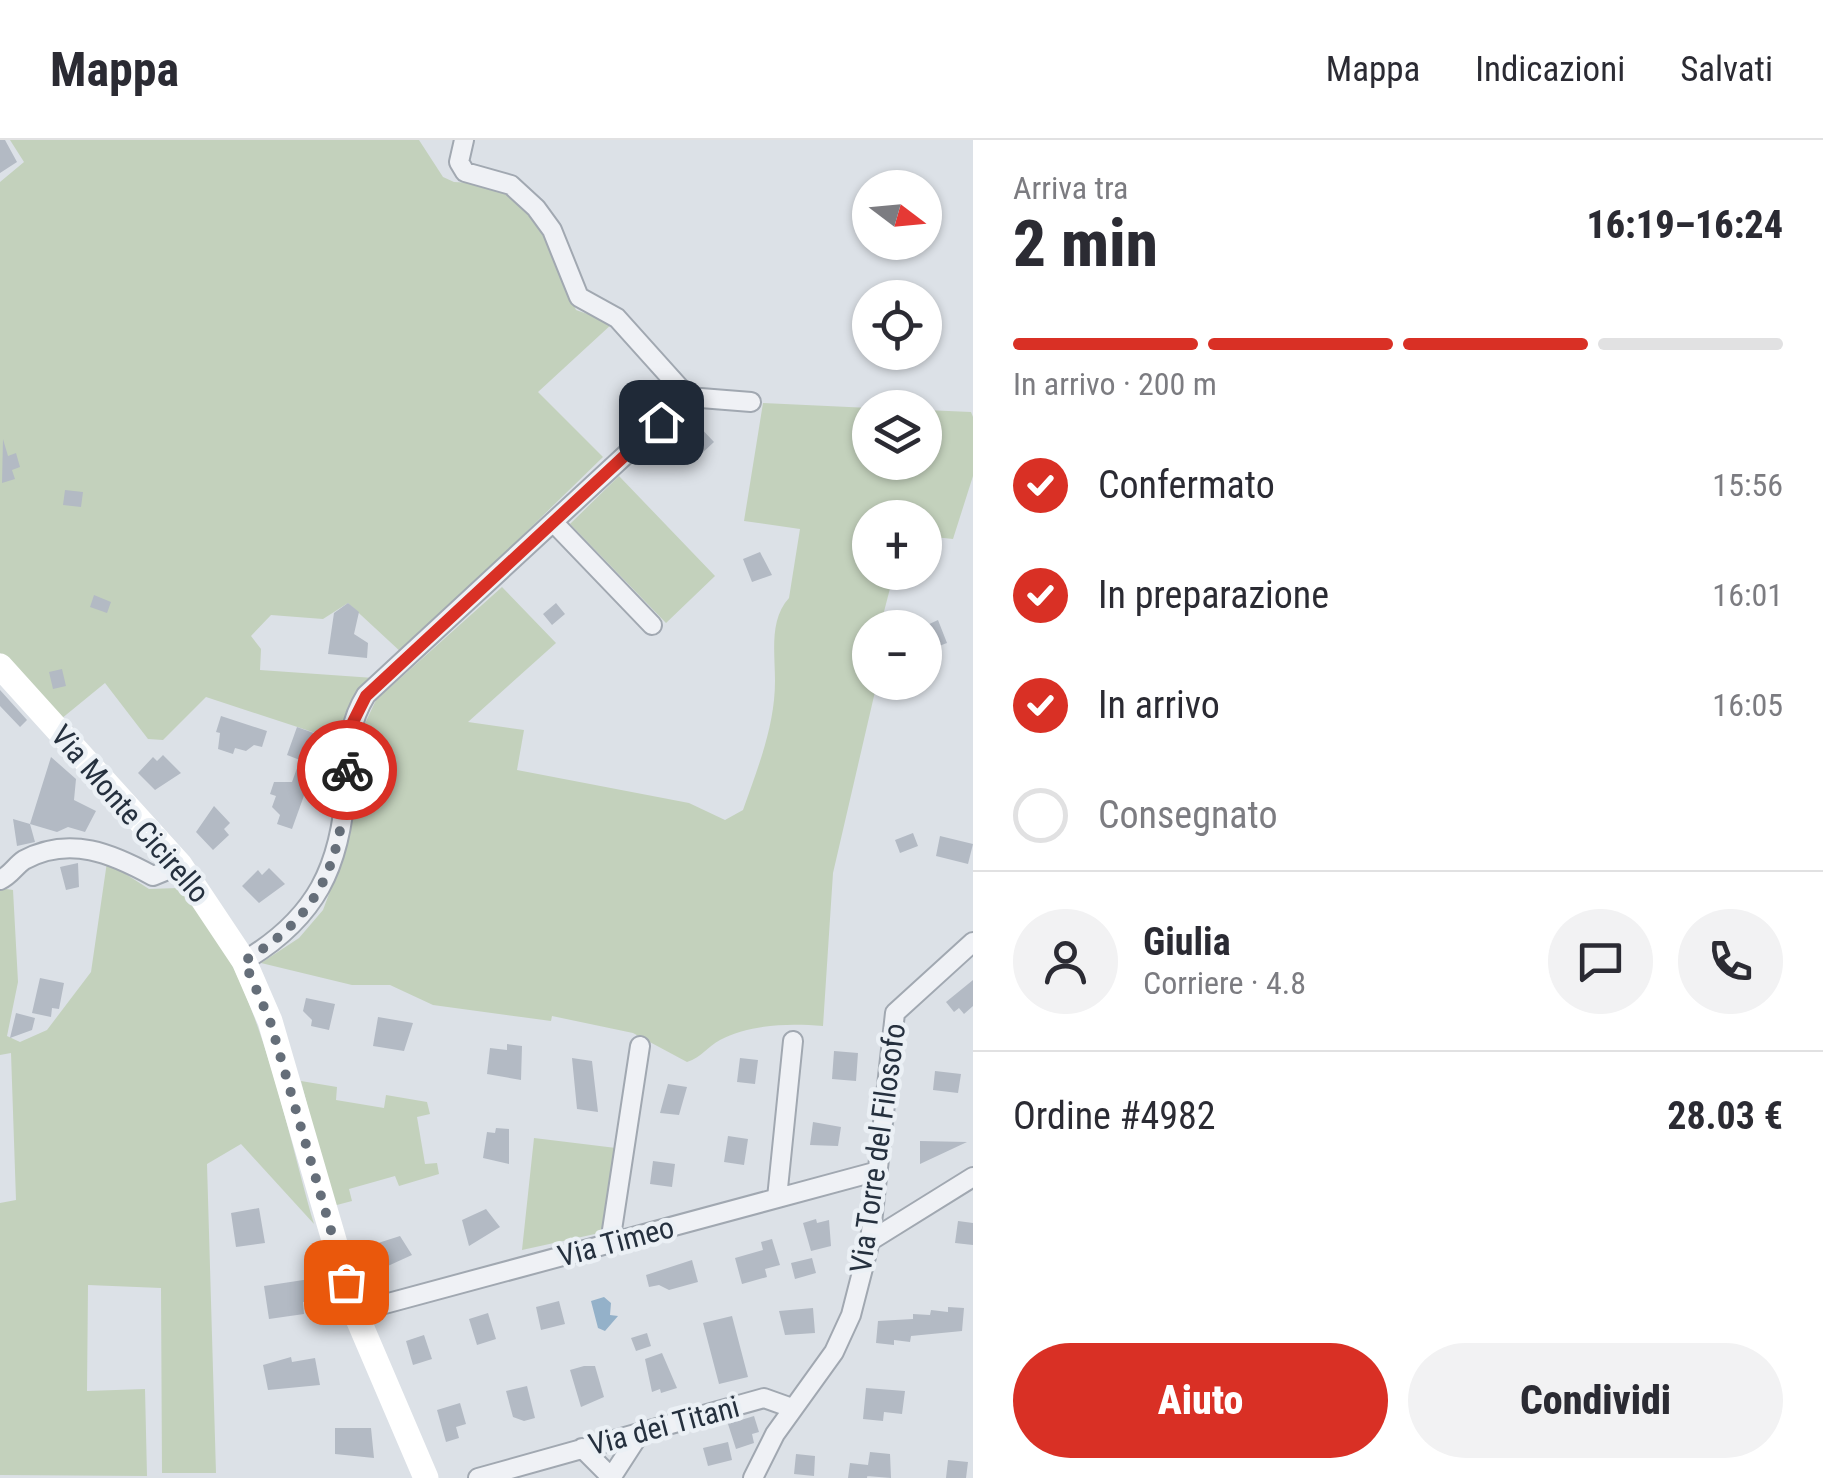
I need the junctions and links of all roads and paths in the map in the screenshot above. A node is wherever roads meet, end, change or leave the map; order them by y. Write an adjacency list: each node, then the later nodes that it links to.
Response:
1 (464, 140): 2 (street)
2 (688, 397): 3 (street); 4 (street)
3 (750, 402)
4 (555, 524): 5 (street); 10 (street)
5 (652, 625)
6 (0, 666): 7 (street, Via Monte Cicirello)
7 (180, 865): 8 (street); 10 (street, Via Monte Cicirello)
8 (0, 880)
9 (973, 942): 13 (street, Via Torre del Filosofo)
10 (244, 961): 18 (street, Via Monte Cicirello)
11 (793, 1042): 15 (street)
12 (640, 1046): 17 (street)
13 (878, 1171): 15 (street, Via Timeo); 16 (street, Via Torre del Filosofo)
14 (973, 1177): 16 (street)
15 (776, 1198): 17 (street, Via Timeo)
16 (870, 1241): 19 (street, Via Torre del Filosofo)
17 (610, 1243): 18 (street, Via Timeo)
18 (354, 1312): 23 (street, Via Monte Cicirello)
19 (792, 1408): 20 (street, Via dei Titani); 25 (street, Via Torre del Filosofo)
20 (640, 1433): 21 (street, Via dei Titani); 22 (street)
21 (582, 1448): 22 (street); 24 (street, Via dei Titani)
22 (611, 1477)
23 (426, 1478)
24 (478, 1478)
25 (753, 1478)

